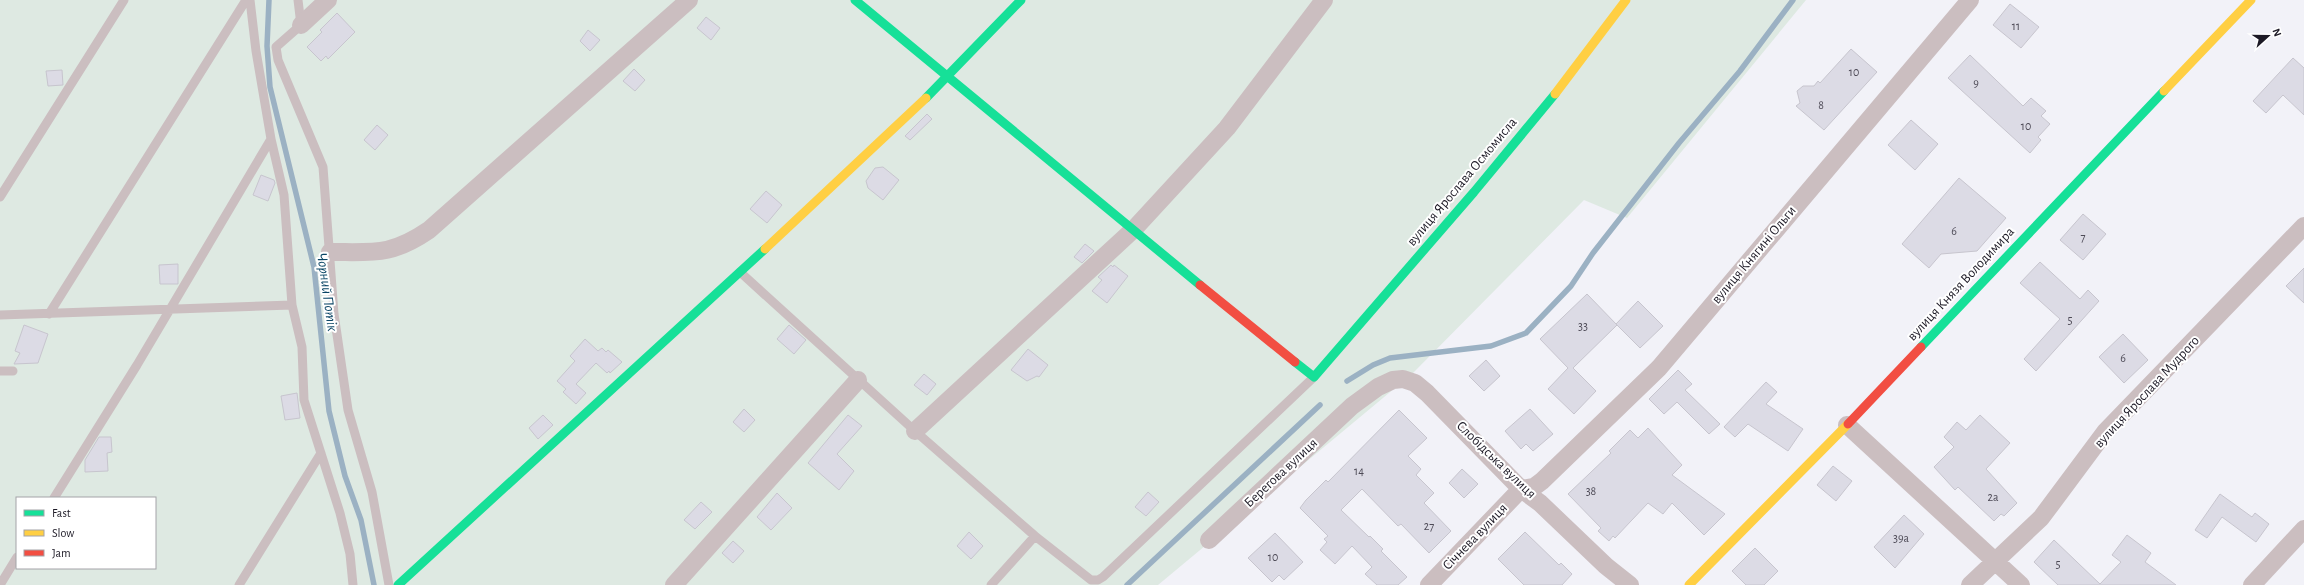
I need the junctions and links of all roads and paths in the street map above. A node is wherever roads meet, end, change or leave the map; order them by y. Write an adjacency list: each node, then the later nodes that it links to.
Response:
1 (124, 0): 16 (lane)
2 (246, 0): 23 (lane)
3 (250, 0): 15 (lane)
4 (298, 0): 13 (lane)
5 (328, 0): 13 (street)
6 (689, 0): 19 (street)
7 (855, 0): 14 (street)
8 (1021, 0): 14 (street)
9 (1324, 0): 18 (street)
10 (1626, 0): 27 (street, вулиця Ярослава Осмомисла)
11 (1970, 0): 33 (street, вулиця Княгині Ольги)
12 (2251, 0): 30 (street, вулиця Князя Володимира)
13 (301, 25): 19 (lane)
14 (950, 75): 18 (street); 20 (street)
15 (271, 139): 21 (lane); 22 (lane)
16 (0, 197)
17 (2304, 226): 39 (street, вулиця Ярослава Мудрого)
18 (1134, 229): 27 (street); 31 (street)
19 (330, 252): 43 (lane)
20 (740, 272): 28 (lane); 44 (street)
21 (292, 305): 22 (lane); 32 (lane)
22 (170, 309): 23 (lane); 34 (lane)
23 (49, 314): 24 (lane)
24 (0, 316)
25 (0, 371): 26 (lane)
26 (13, 371)
27 (1314, 377): 36 (lane)
28 (858, 380): 31 (lane); 45 (street)
29 (1352, 406): 33 (street, Слобідська вулиця); 37 (street, Берегова вулиця)
30 (1847, 426): 39 (street); 49 (street, вулиця Князя Володимира)
31 (915, 431): 36 (lane)
32 (321, 453): 41 (lane); 42 (lane)
33 (1521, 489): 47 (street, Січнева вулиця); 48 (street, Слобідська вулиця)
34 (55, 497)
35 (2304, 529): 52 (street)
36 (1035, 536): 46 (lane)
37 (1210, 540)
38 (16, 559): 40 (lane)
39 (1994, 561): 50 (street, вулиця Ярослава Мудрого); 51 (street)
40 (0, 585)
41 (240, 585)
42 (354, 585)
43 (389, 585)
44 (398, 585)
45 (674, 585)
46 (991, 585)
47 (1429, 585)
48 (1630, 585)
49 (1689, 585)
50 (1970, 585)
51 (2021, 585)
52 (2252, 585)

